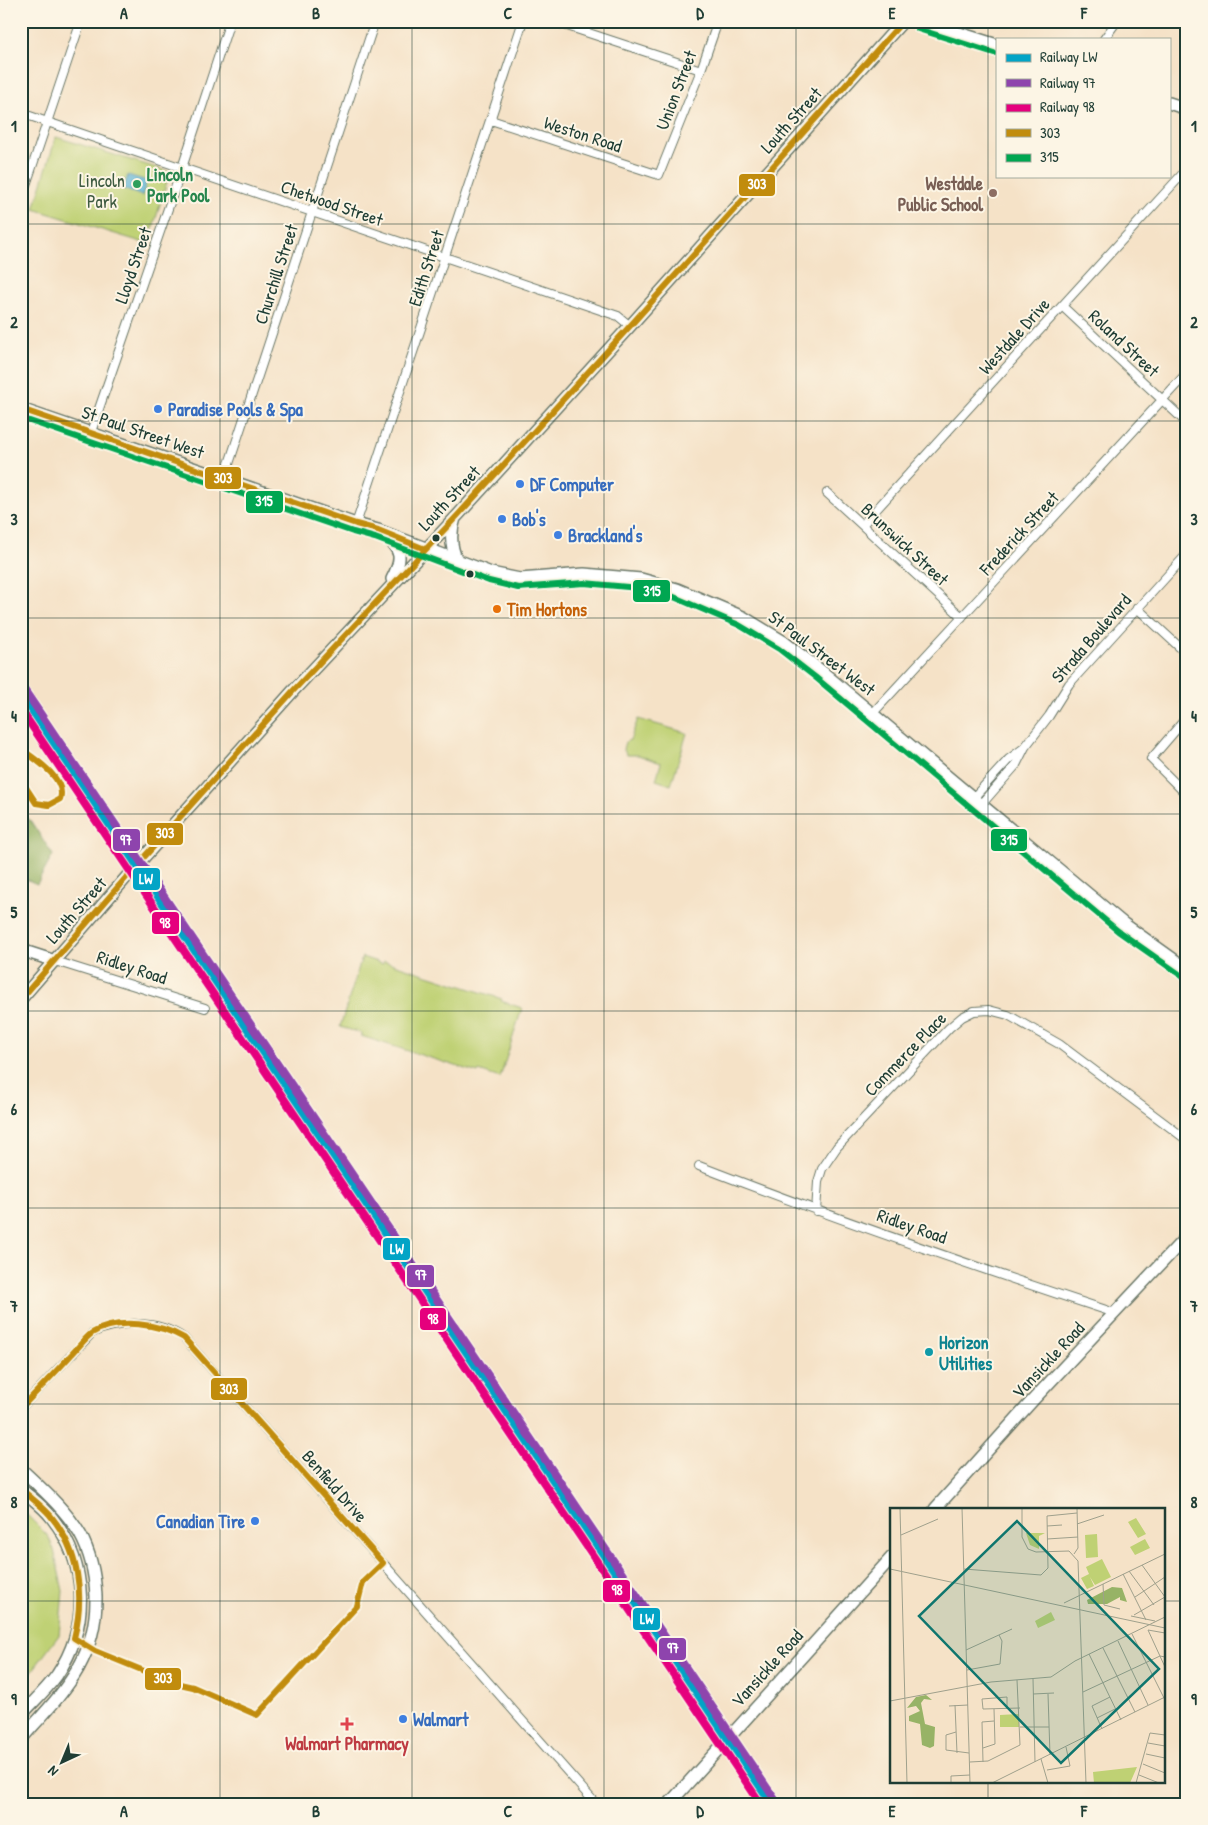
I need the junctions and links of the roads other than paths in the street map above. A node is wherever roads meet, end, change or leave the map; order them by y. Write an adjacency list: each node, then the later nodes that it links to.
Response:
1 (81, 21): 19 (street)
2 (230, 21): 20 (street, Lloyd Street)
3 (375, 21): 24 (street, Churchill Street)
4 (523, 21): 18 (street, Edith Street)
5 (552, 21): 14 (street)
6 (718, 21): 14 (street, Union Street)
7 (903, 21): 27 (main road, Louth Street)
8 (921, 21): 11 (main road)
9 (939, 21): 11 (main road)
10 (1117, 21): 12 (street)
11 (949, 29): 13 (main road)
12 (1105, 38)
13 (996, 45)
14 (701, 70): 21 (street, Union Street)
15 (1170, 103): 16 (main road)
16 (1187, 109)
17 (21, 113): 19 (street, Chetwood Street)
18 (491, 120): 21 (street, Weston Road); 25 (street, Edith Street)
19 (48, 121): 20 (street, Chetwood Street); 23 (street)
20 (182, 168): 24 (street, Chetwood Street); 32 (street, Lloyd Street)
21 (662, 169)
22 (1187, 169): 26 (street, Westdale Drive)
23 (21, 200)
24 (312, 213): 25 (street, Chetwood Street); 33 (street, Churchill Street)
25 (446, 257): 27 (street, Chetwood Street); 36 (street, Edith Street)
26 (1062, 306): 29 (street, Roland Street); 37 (street, Westdale Drive)
27 (630, 326): 35 (main road, Louth Street)
28 (1187, 373): 29 (street, Frederick Street)
29 (1162, 400): 31 (street, Roland Street); 44 (street, Frederick Street)
30 (21, 409): 32 (main road, St Paul Street West)
31 (1187, 423)
32 (91, 432): 33 (main road, St Paul Street West)
33 (224, 479): 36 (main road, St Paul Street West)
34 (827, 493): 37 (street, Brunswick Street)
35 (455, 518): 39 (main road, Louth Street); 41 (main road)
36 (356, 524): 38 (main road, St Paul Street West)
37 (863, 524): 44 (street, Brunswick Street)
38 (378, 530): 39 (main road, St Paul Street West); 42 (main road)
39 (425, 549): 41 (main road, St Paul Street West); 42 (main road, Louth Street)
40 (1187, 554): 43 (street, Strada Boulevard)
41 (457, 560): 46 (main road, St Paul Street West)
42 (381, 598): 51 (main road, Louth Street)
43 (1137, 608): 45 (street); 49 (street, Strada Boulevard)
44 (962, 617): 46 (street, Frederick Street)
45 (1187, 654)
46 (872, 713): 49 (main road, St Paul Street West)
47 (1187, 717): 48 (street)
48 (1187, 795)
49 (977, 802): 52 (main road, St Paul Street West)
50 (21, 950): 51 (main road, Ridley Road)
51 (55, 961): 53 (main road, Louth Street); 54 (street, Ridley Road)
52 (1187, 969)
53 (21, 999)
54 (205, 1008)
55 (1187, 1140): 57 (street, Commerce Place)
56 (699, 1166): 57 (street, Ridley Road)
57 (816, 1211): 59 (street, Ridley Road)
58 (1187, 1236): 59 (main road, Vansickle Road)
59 (1115, 1314): 63 (main road, Vansickle Road)
60 (21, 1408): 67 (street, Benfield Drive)
61 (21, 1469): 66 (main road)
62 (21, 1489): 65 (main road)
63 (936, 1508)
64 (890, 1559): 68 (main road, Vansickle Road)
65 (21, 1715)
66 (21, 1738)
67 (596, 1804)
68 (669, 1804)

